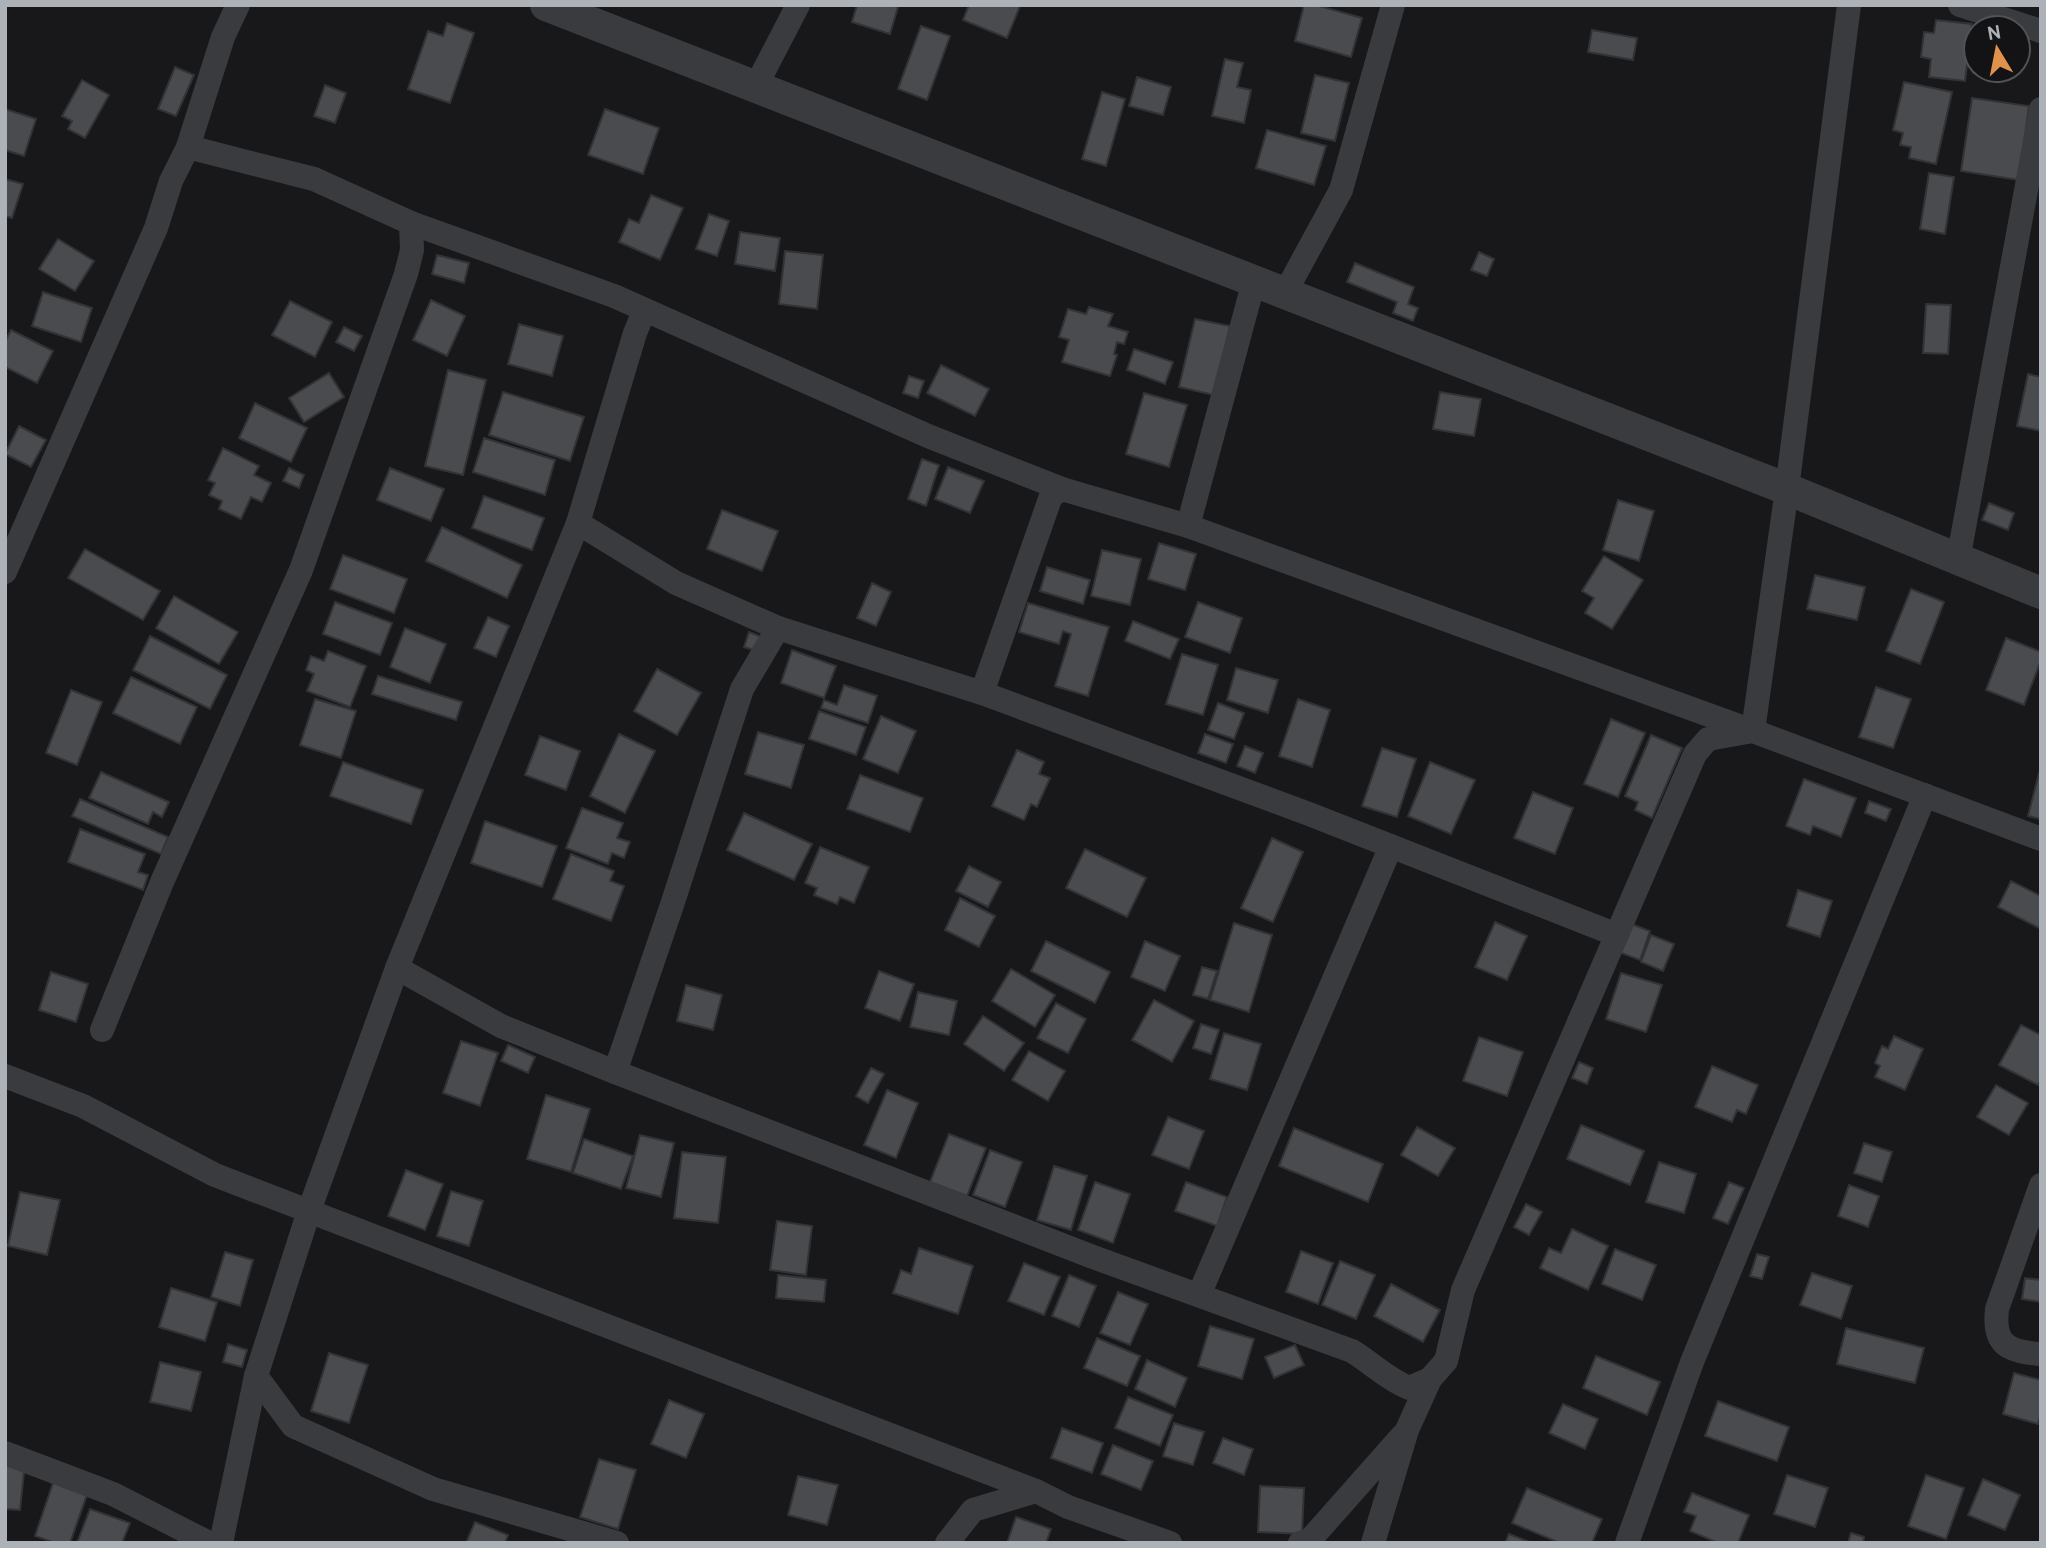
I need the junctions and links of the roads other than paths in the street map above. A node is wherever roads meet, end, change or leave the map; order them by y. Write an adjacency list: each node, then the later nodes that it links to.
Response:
1 (238, 5): 10 (street)
2 (546, 5): 8 (street)
3 (798, 5): 8 (street)
4 (1393, 5): 13 (street)
5 (1849, 5): 16 (street)
6 (1960, 5): 7 (street)
7 (2041, 32)
8 (755, 88): 12 (street)
9 (2041, 109): 19 (street)
10 (188, 147): 11 (street); 20 (street)
11 (411, 223): 14 (street); 30 (street)
12 (1254, 281): 13 (street); 18 (street)
13 (1285, 293): 16 (street)
14 (644, 311): 15 (street); 17 (street)
15 (1062, 489): 18 (street); 23 (street)
16 (1787, 489): 19 (street); 24 (street)
17 (578, 523): 22 (street); 29 (street)
18 (1188, 526): 24 (street)
19 (1958, 560): 21 (street)
20 (5, 572)
21 (2041, 593)
22 (778, 628): 23 (street); 31 (street)
23 (982, 694): 27 (street)
24 (1753, 731): 25 (street); 28 (street)
25 (1925, 795): 26 (street); 49 (street)
26 (2041, 839)
27 (1391, 846): 28 (street); 35 (street)
28 (1617, 936): 38 (street)
29 (397, 968): 31 (street); 34 (street)
30 (102, 1030)
31 (615, 1072): 35 (street)
32 (5, 1076): 34 (street)
33 (2041, 1185): 36 (street)
34 (309, 1211): 37 (street); 41 (street)
35 (1199, 1295): 38 (street)
36 (2041, 1354)
37 (256, 1376): 43 (street); 44 (street)
38 (1430, 1379): 39 (street)
39 (1407, 1430): 47 (street); 48 (street)
40 (5, 1453): 42 (street)
41 (1036, 1491): 45 (street); 46 (street)
42 (209, 1543)
43 (221, 1543)
44 (617, 1543)
45 (947, 1543)
46 (1170, 1543)
47 (1300, 1543)
48 (1373, 1543)
49 (1627, 1543)

